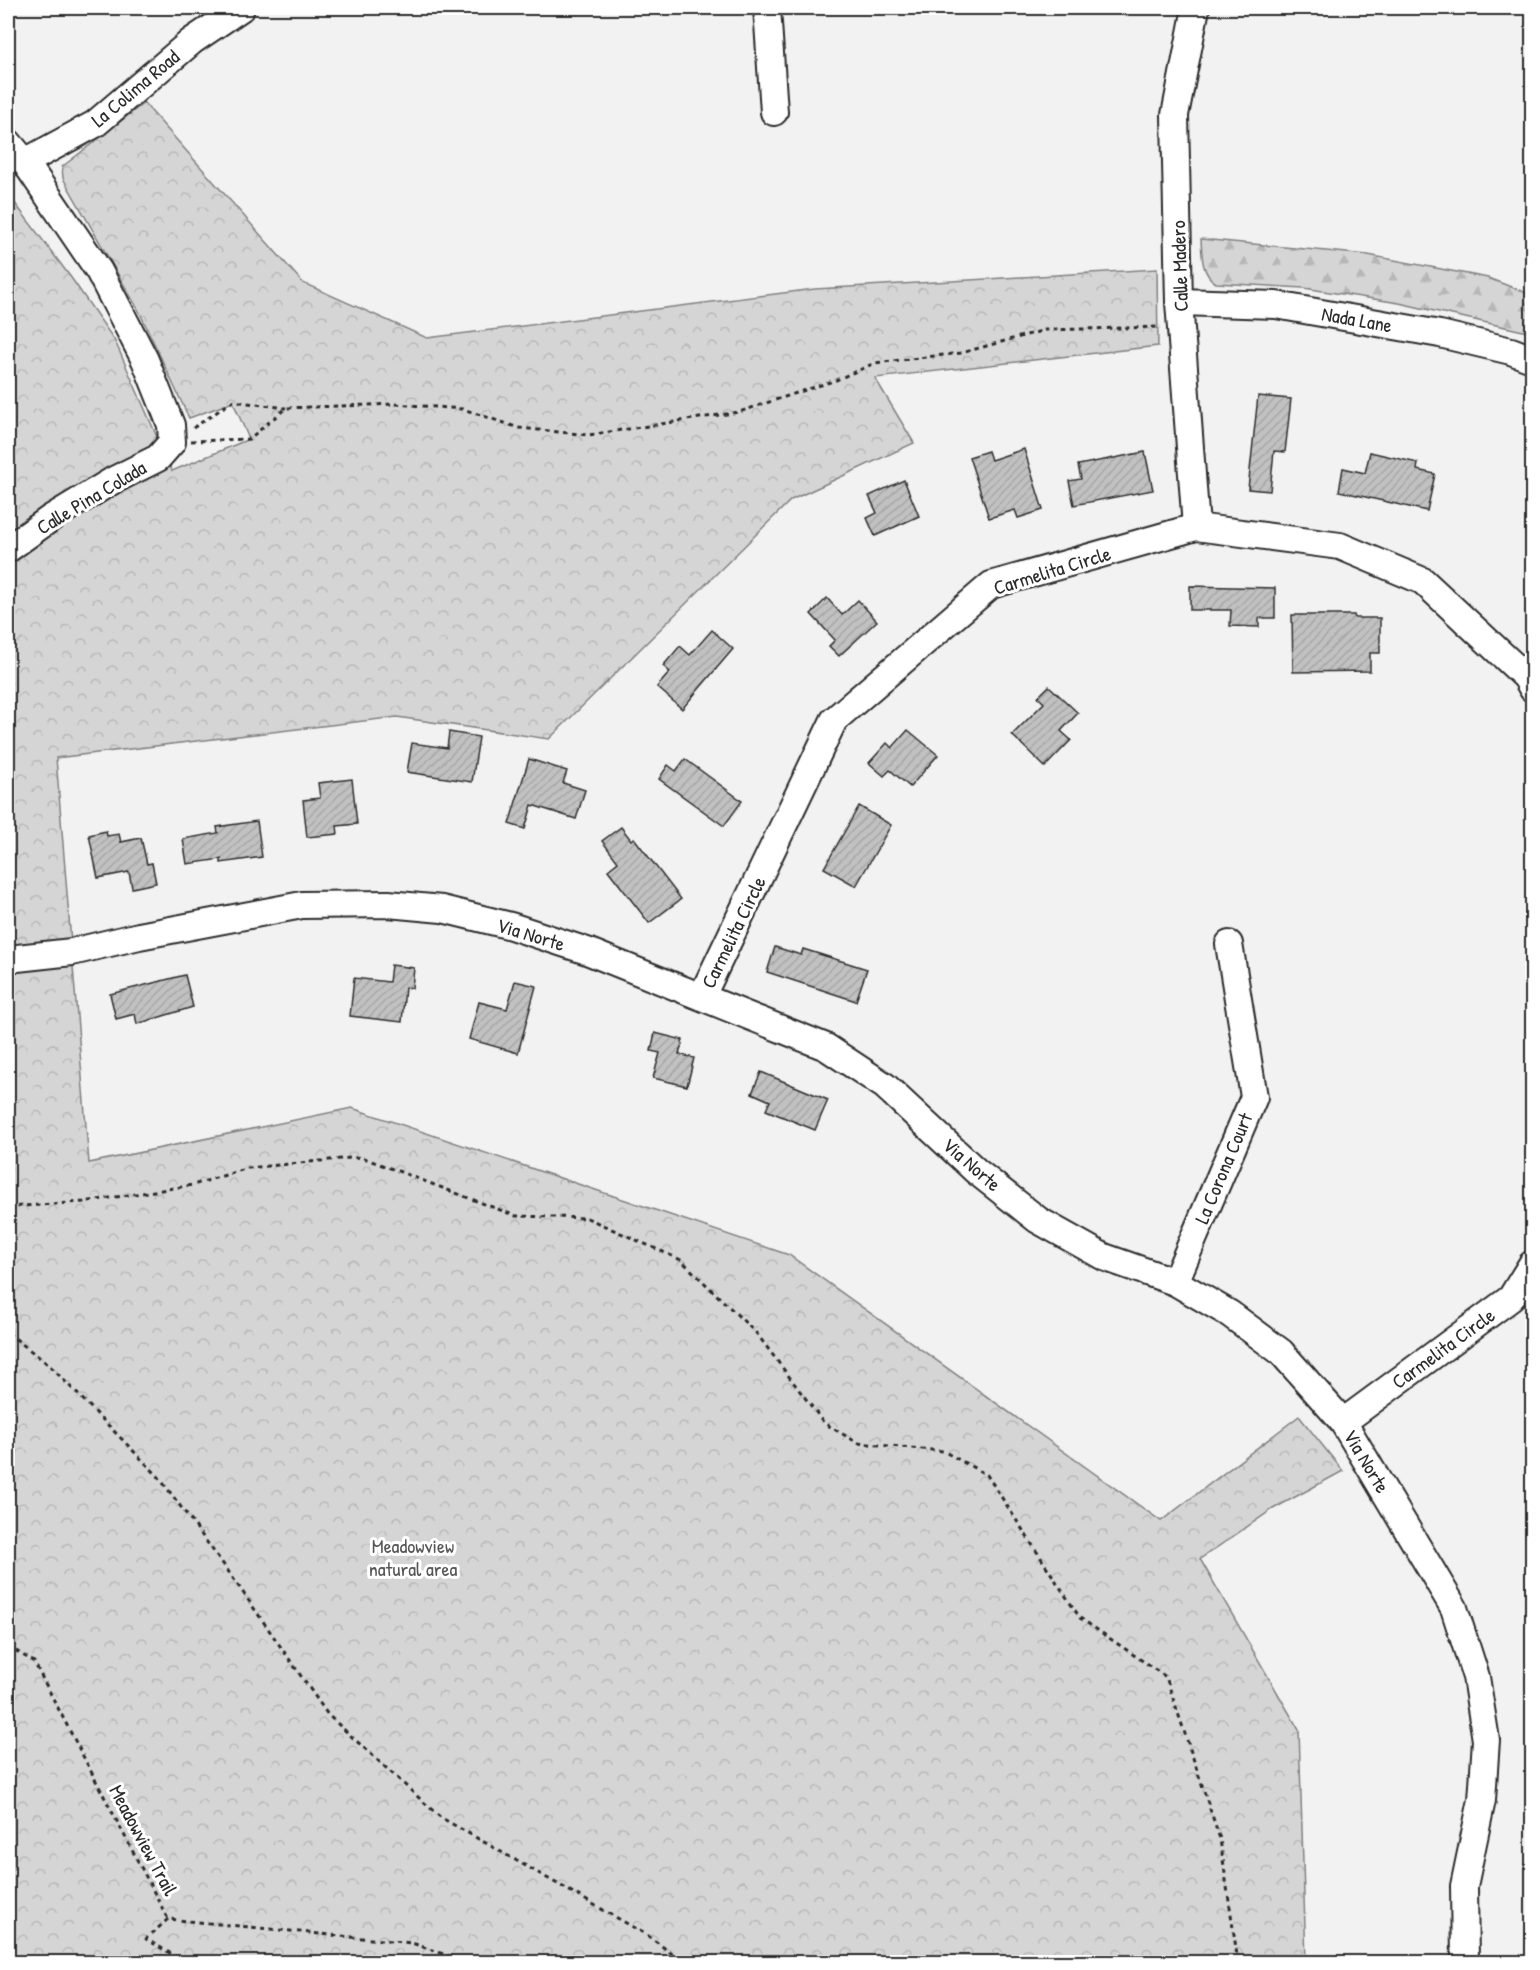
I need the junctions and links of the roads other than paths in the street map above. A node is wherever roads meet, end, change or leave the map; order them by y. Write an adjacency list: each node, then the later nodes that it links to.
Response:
1 (241, 8): 6 (street, La Colima Road)
2 (766, 8): 4 (street)
3 (1196, 8): 7 (street, Calle Madero)
4 (774, 112)
5 (8, 142): 6 (street)
6 (25, 162): 10 (street, Calle Pina Colada)
7 (1180, 314): 8 (street, Nada Lane); 9 (street, Calle Madero)
8 (1533, 359)
9 (1196, 527): 11 (street, Carmelita Circle); 14 (street, Carmelita Circle)
10 (8, 549)
11 (1533, 688)
12 (1229, 944): 16 (street, La Corona Court)
13 (8, 959): 14 (street, Via Norte)
14 (702, 996): 16 (street, Via Norte)
15 (1533, 1264): 17 (street, Carmelita Circle)
16 (1174, 1282): 17 (street, Via Norte)
17 (1343, 1422): 18 (street, Via Norte)
18 (1465, 1962)

